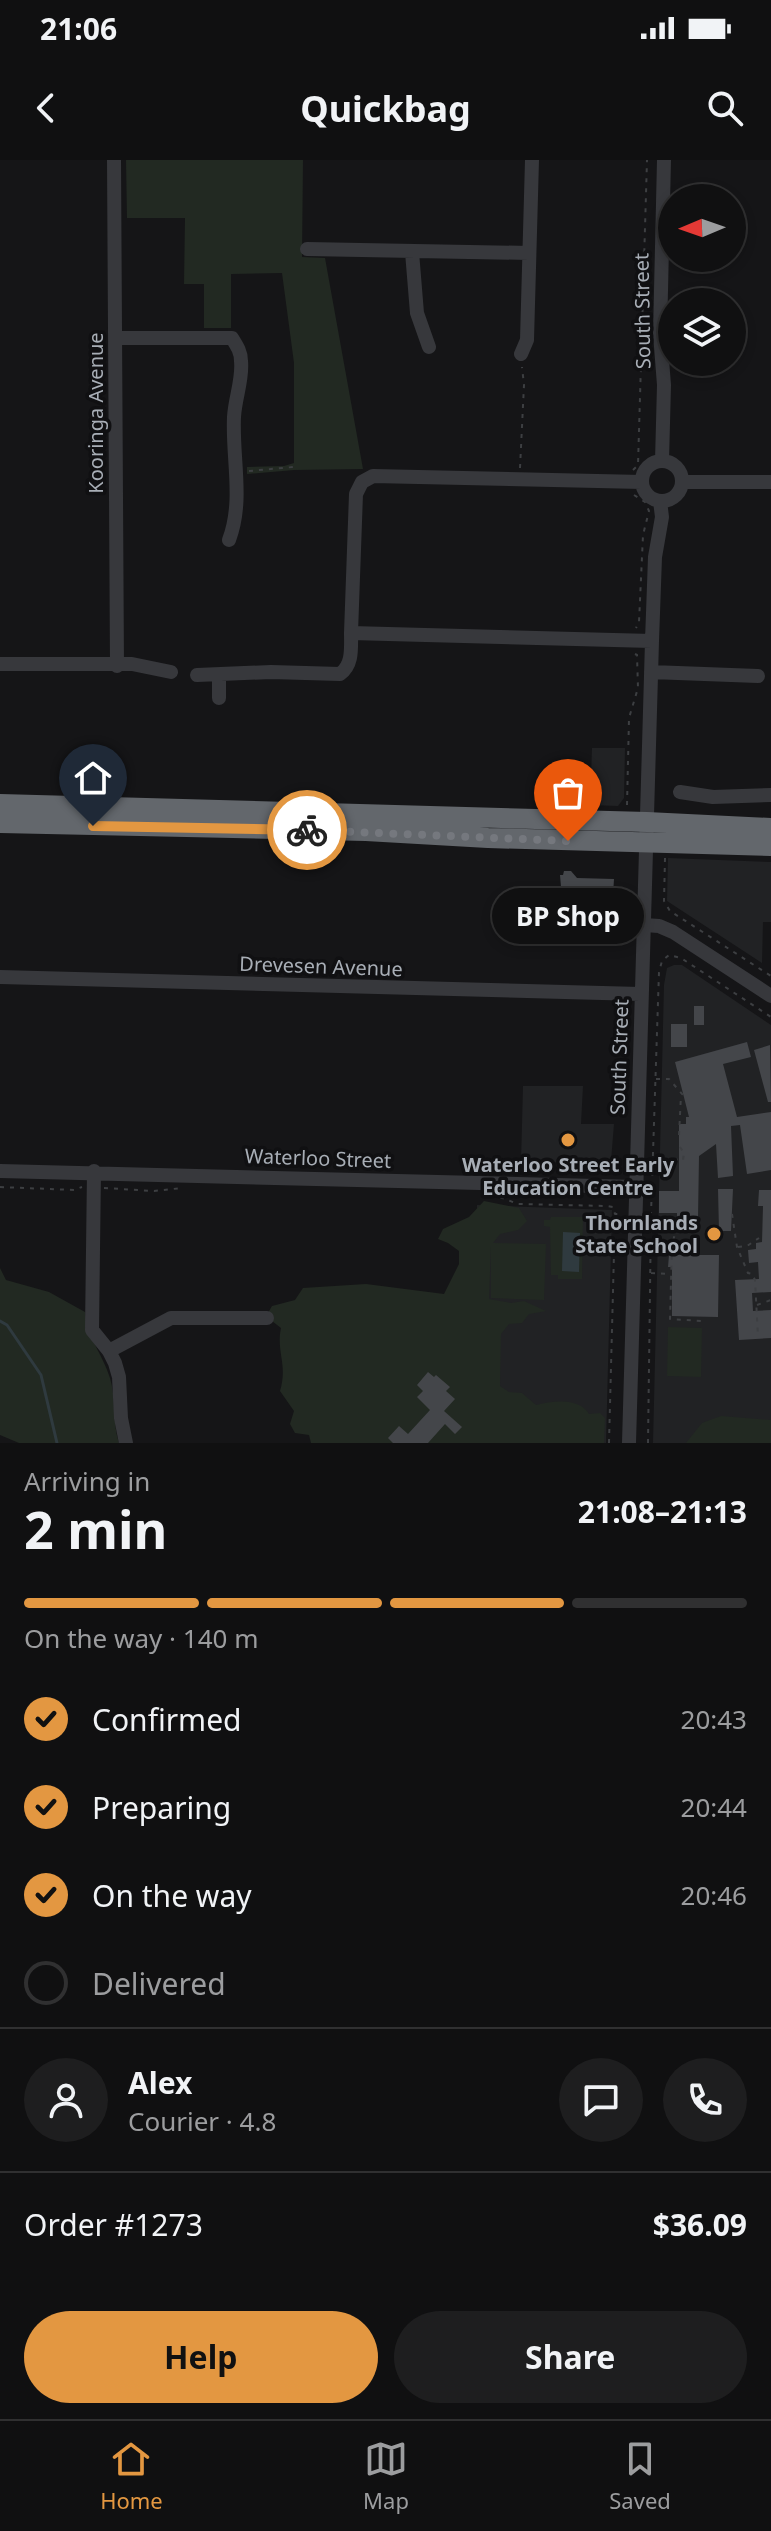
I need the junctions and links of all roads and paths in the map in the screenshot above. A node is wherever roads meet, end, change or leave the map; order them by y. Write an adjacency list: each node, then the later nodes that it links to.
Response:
1 (114, 160): 7 (street, Kooringa Avenue)
2 (532, 160): 6 (street)
3 (664, 160): 10 (street, South Street)
4 (307, 249): 5 (street)
5 (412, 252): 6 (street); 8 (street)
6 (529, 253): 9 (street)
7 (115, 338): 12 (street); 22 (street, Kooringa Avenue)
8 (429, 347)
9 (521, 354): 13 (path)
10 (662, 461): 14 (street); 15 (street)
11 (293, 467): 12 (path)
12 (236, 471): 18 (street)
13 (520, 479): 14 (street); 19 (street)
14 (642, 482): 17 (street)
15 (682, 482): 16 (street); 17 (street)
16 (771, 482)
17 (660, 501): 20 (street, South Street)
18 (229, 540)
19 (351, 633): 20 (street); 26 (street)
20 (652, 641): 24 (street, South Street)
21 (0, 664): 22 (street)
22 (117, 666): 23 (street)
23 (171, 672)
24 (651, 672): 27 (street); 32 (street, South Street)
25 (197, 675): 26 (street)
26 (219, 676): 28 (street)
27 (758, 676)
28 (219, 698)
29 (680, 792): 30 (street)
30 (771, 795)
31 (0, 804): 32 (highway)
32 (647, 822): 34 (highway); 35 (street, South Street)
33 (0, 823): 35 (highway)
34 (771, 828)
35 (646, 843): 36 (highway); 38 (street, South Street)
36 (771, 846)
37 (665, 856): 39 (path)
38 (644, 925): 41 (street, South Street); 42 (street)
39 (771, 976)
40 (0, 977): 41 (street, Drevesen Avenue)
41 (640, 994): 51 (street, South Street)
42 (771, 996)
43 (771, 1017): 44 (path)
44 (655, 1079): 45 (path); 47 (path)
45 (679, 1135)
46 (680, 1147): 47 (path)
47 (653, 1159): 56 (path)
48 (0, 1171): 49 (street, Waterloo Street)
49 (94, 1179): 50 (path); 51 (street, Waterloo Street); 52 (path); 68 (street)
50 (0, 1187)
51 (635, 1187): 55 (street, South Street)
52 (181, 1188)
53 (497, 1195): 54 (path)
54 (615, 1214): 55 (path); 70 (path)
55 (635, 1214): 56 (path); 71 (street, South Street)
56 (651, 1214): 61 (path)
57 (732, 1214): 60 (path)
58 (680, 1217): 62 (path)
59 (759, 1238): 60 (path)
60 (737, 1247): 64 (path)
61 (650, 1273): 62 (path); 72 (path)
62 (671, 1274): 66 (path)
63 (771, 1300): 64 (path)
64 (756, 1306): 67 (path)
65 (267, 1318): 68 (street)
66 (702, 1321)
67 (758, 1337)
68 (109, 1351): 69 (street)
69 (126, 1443)
70 (609, 1443)
71 (629, 1443)
72 (648, 1443)

